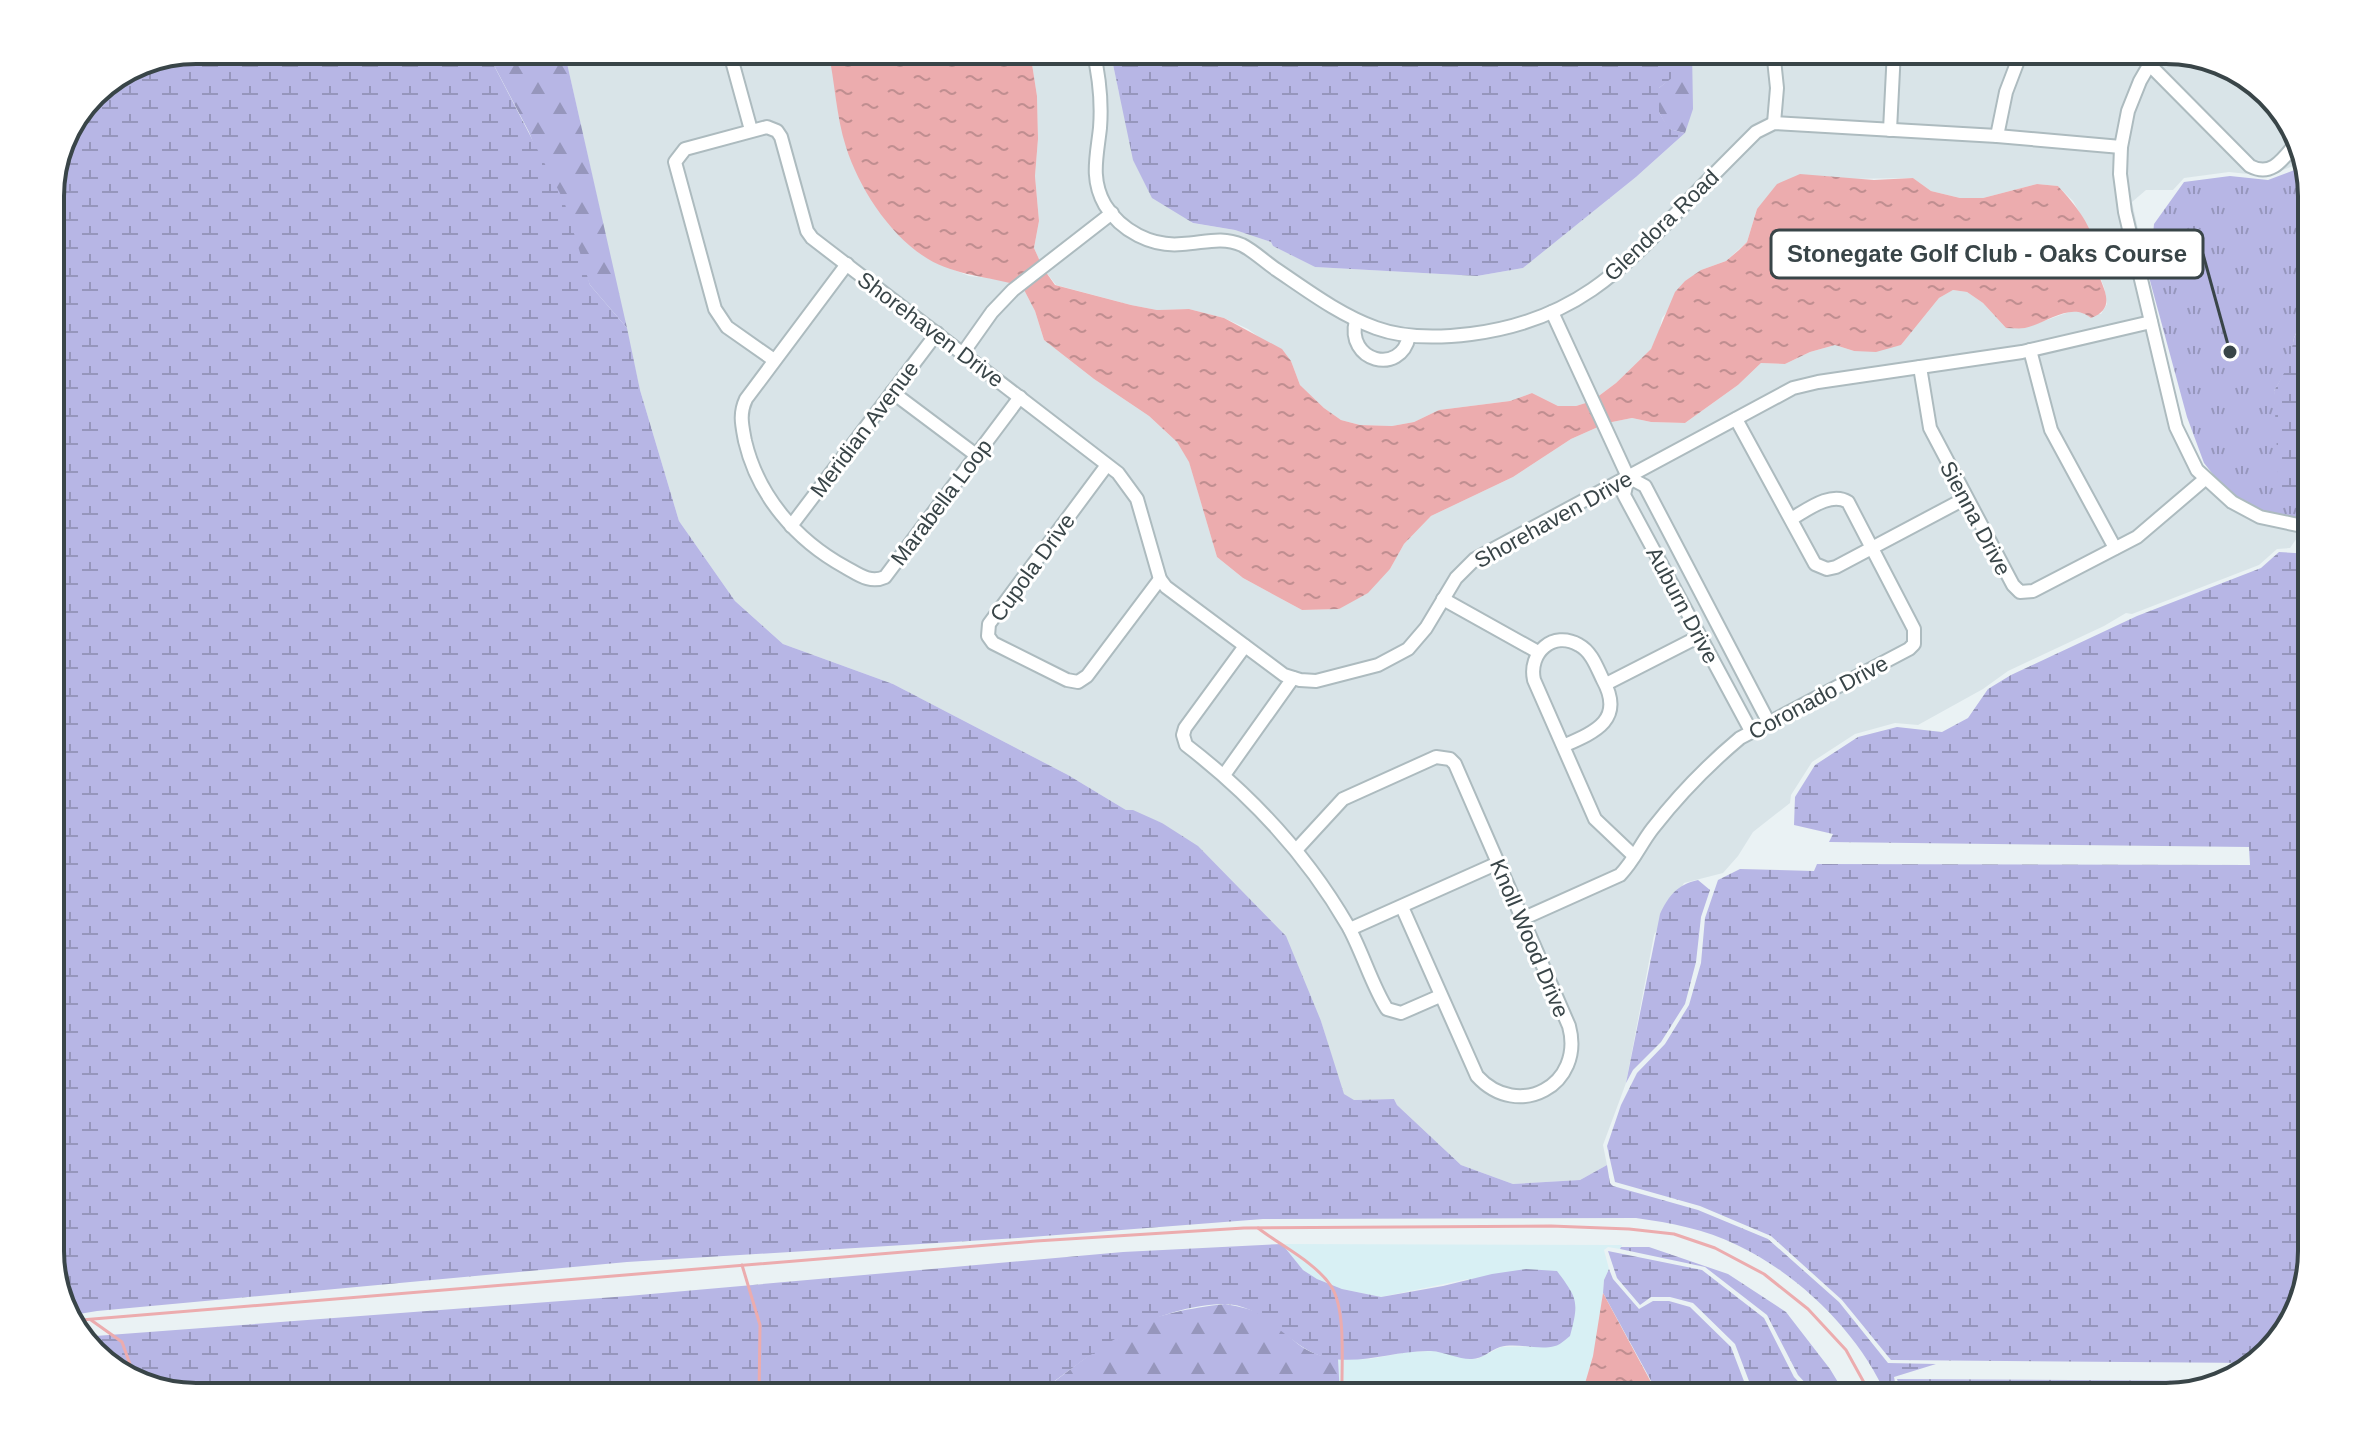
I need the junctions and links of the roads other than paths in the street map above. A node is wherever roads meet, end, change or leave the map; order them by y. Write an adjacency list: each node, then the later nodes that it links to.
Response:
1 (733, 64): 8 (street)
2 (1095, 64): 13 (street, Glendora Road)
3 (1774, 64): 7 (street)
4 (1893, 64): 9 (street)
5 (2017, 64): 10 (street)
6 (2149, 64): 11 (street); 12 (street)
7 (1774, 123): 9 (street); 15 (street, Glendora Road)
8 (751, 130): 14 (street, Shorehaven Drive); 22 (street)
9 (1890, 130): 10 (street)
10 (1997, 136): 11 (street)
11 (2121, 147): 17 (street)
12 (2289, 150)
13 (1112, 213): 16 (street, Glendora Road); 21 (street)
14 (847, 264): 18 (street, Shorehaven Drive); 22 (street, Marabella Loop)
15 (1552, 312): 19 (street, Glendora Road); 29 (street, Auburn Drive)
16 (1356, 320): 19 (street, Glendora Road); 19 (street)
17 (2151, 322): 20 (street, Shorehaven Drive); 30 (street)
18 (937, 333): 21 (street, Shorehaven Drive); 24 (street, Meridian Avenue)
19 (1409, 336)
20 (2030, 350): 23 (street, Shorehaven Drive); 36 (street)
21 (963, 353): 25 (street, Shorehaven Drive)
22 (774, 360): 34 (street, Marabella Loop)
23 (1920, 367): 26 (street, Shorehaven Drive); 31 (street, Sienna Drive)
24 (892, 392): 27 (street); 34 (street, Meridian Avenue)
25 (1020, 397): 27 (street, Marabella Loop); 28 (street, Shorehaven Drive)
26 (1736, 419): 29 (street, Shorehaven Drive); 32 (street)
27 (976, 455): 34 (street, Marabella Loop)
28 (1107, 465): 37 (street, Shorehaven Drive); 37 (street, Cupola Drive)
29 (1628, 477): 38 (street, Shorehaven Drive); 39 (street, Auburn Drive); 44 (street, Auburn Drive)
30 (2205, 479): 33 (street); 36 (street, Sienna Drive)
31 (1966, 498): 35 (street); 36 (street, Sienna Drive)
32 (1791, 519): 35 (street); 35 (street, Coronado Drive)
33 (2298, 525)
34 (791, 526)
35 (1873, 548): 44 (street, Coronado Drive)
36 (2115, 548)
37 (1160, 579): 40 (street)
38 (1443, 599): 41 (street); 42 (street, Shorehaven Drive)
39 (1700, 636): 43 (street); 45 (street, Auburn Drive)
40 (1245, 646): 42 (street); 47 (street)
41 (1538, 652): 43 (street); 46 (street)
42 (1293, 678): 47 (street)
43 (1606, 684): 46 (street)
44 (1768, 721): 45 (street, Coronado Drive)
45 (1751, 731): 49 (street, Coronado Drive)
46 (1563, 746): 49 (street)
47 (1224, 775): 48 (street)
48 (1296, 850): 50 (street, Knoll Wood Drive); 53 (street)
49 (1634, 856): 52 (street, Coronado Drive)
50 (1498, 863): 51 (street); 52 (street, Knoll Wood Drive)
51 (1402, 907): 53 (street); 54 (street, Knoll Wood Drive)
52 (1522, 919): 54 (street, Knoll Wood Drive)
53 (1350, 929): 54 (street)
54 (1440, 996)

